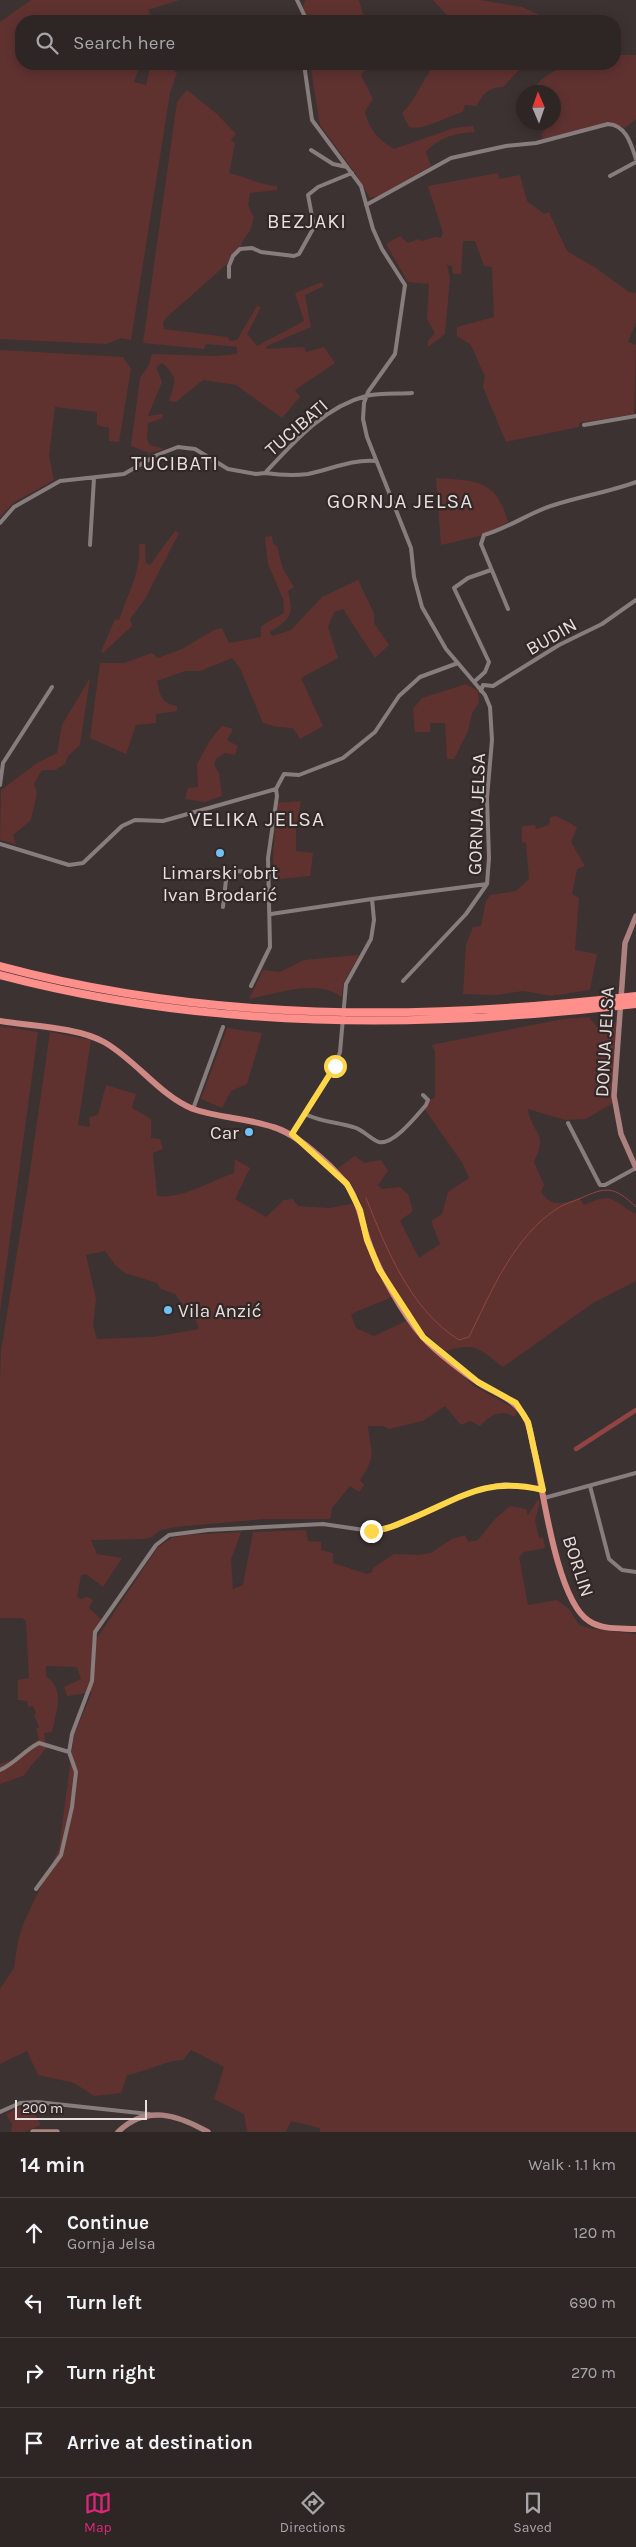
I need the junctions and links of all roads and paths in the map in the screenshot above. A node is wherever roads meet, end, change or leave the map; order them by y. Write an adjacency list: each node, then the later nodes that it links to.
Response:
1 (297, 0): 2 (street)
2 (304, 15)
3 (305, 70): 7 (street, GORNJA JELSA)
4 (311, 150): 7 (street)
5 (636, 158): 10 (street)
6 (636, 162): 9 (street)
7 (347, 166): 8 (street, GORNJA JELSA)
8 (352, 174): 10 (street, GORNJA JELSA); 11 (street)
9 (610, 176)
10 (366, 205): 13 (street, GORNJA JELSA)
11 (229, 276)
12 (412, 394): 13 (street)
13 (367, 396): 16 (street, GORNJA JELSA); 17 (street, TUCIBATI)
14 (636, 416): 15 (street)
15 (584, 425)
16 (376, 461): 17 (street); 25 (street, GORNJA JELSA)
17 (265, 473): 18 (street, TUCIBATI)
18 (94, 478): 20 (street, TUCIBATI); 21 (street)
19 (636, 482): 22 (street)
20 (0, 523)
21 (90, 545)
22 (491, 570): 24 (street); 26 (street)
23 (636, 600): 28 (street, BUDIN)
24 (508, 609)
25 (458, 663): 26 (street, GORNJA JELSA); 30 (street)
26 (474, 682): 28 (street, GORNJA JELSA)
27 (52, 687): 29 (street)
28 (481, 691): 33 (street, GORNJA JELSA)
29 (0, 785)
30 (276, 789): 31 (street); 32 (street)
31 (0, 844)
32 (268, 872): 35 (street); 36 (street)
33 (487, 884): 34 (street); 40 (street, GORNJA JELSA)
34 (372, 899): 36 (street); 49 (street)
35 (223, 907)
36 (271, 914): 41 (street)
37 (636, 916): 52 (main road, DONJA JELSA)
38 (0, 966): 44 (highway)
39 (0, 975): 44 (highway)
40 (402, 980)
41 (251, 986)
42 (636, 996): 44 (highway)
43 (636, 1004): 44 (highway)
44 (559, 1009)
45 (0, 1021): 48 (main road)
46 (223, 1027): 48 (street)
47 (423, 1095): 49 (street)
48 (193, 1108): 51 (main road)
49 (305, 1114): 51 (street)
50 (568, 1123): 52 (street, DONJA JELSA)
51 (292, 1134): 56 (main road, BORLIN)
52 (636, 1168)
53 (635, 1474): 54 (street); 55 (street)
54 (636, 1481)
55 (590, 1486): 57 (street); 58 (street)
56 (543, 1490): 57 (main road, BORLIN); 60 (street)
57 (544, 1498): 59 (main road, BORLIN)
58 (636, 1572)
59 (636, 1629)
60 (69, 1752): 61 (street); 62 (street)
61 (0, 1770)
62 (36, 1889)
63 (0, 2112): 64 (street)
64 (148, 2114): 67 (main road); 68 (main road)
65 (34, 2132): 66 (main road)
66 (56, 2132)
67 (118, 2132)
68 (208, 2132)

